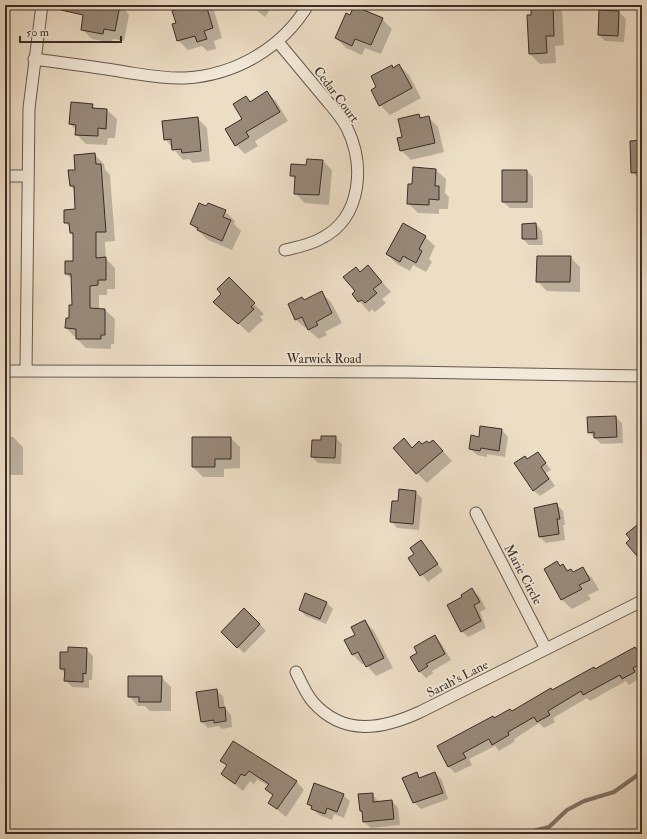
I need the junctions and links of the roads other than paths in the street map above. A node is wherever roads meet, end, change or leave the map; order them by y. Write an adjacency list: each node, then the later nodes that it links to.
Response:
1 (42, 5): 4 (street)
2 (308, 5): 3 (street)
3 (278, 42): 4 (street); 7 (street, Cedar Court)
4 (34, 59): 6 (street)
5 (5, 176): 6 (street)
6 (27, 176): 9 (street)
7 (284, 250)
8 (5, 371): 9 (street, Warwick Road)
9 (26, 371): 10 (street, Warwick Road)
10 (642, 376)
11 (476, 513): 13 (street, Marie Circle)
12 (642, 601): 13 (street, Sarah's Lane)
13 (546, 649): 14 (street, Sarah's Lane)
14 (296, 672)

